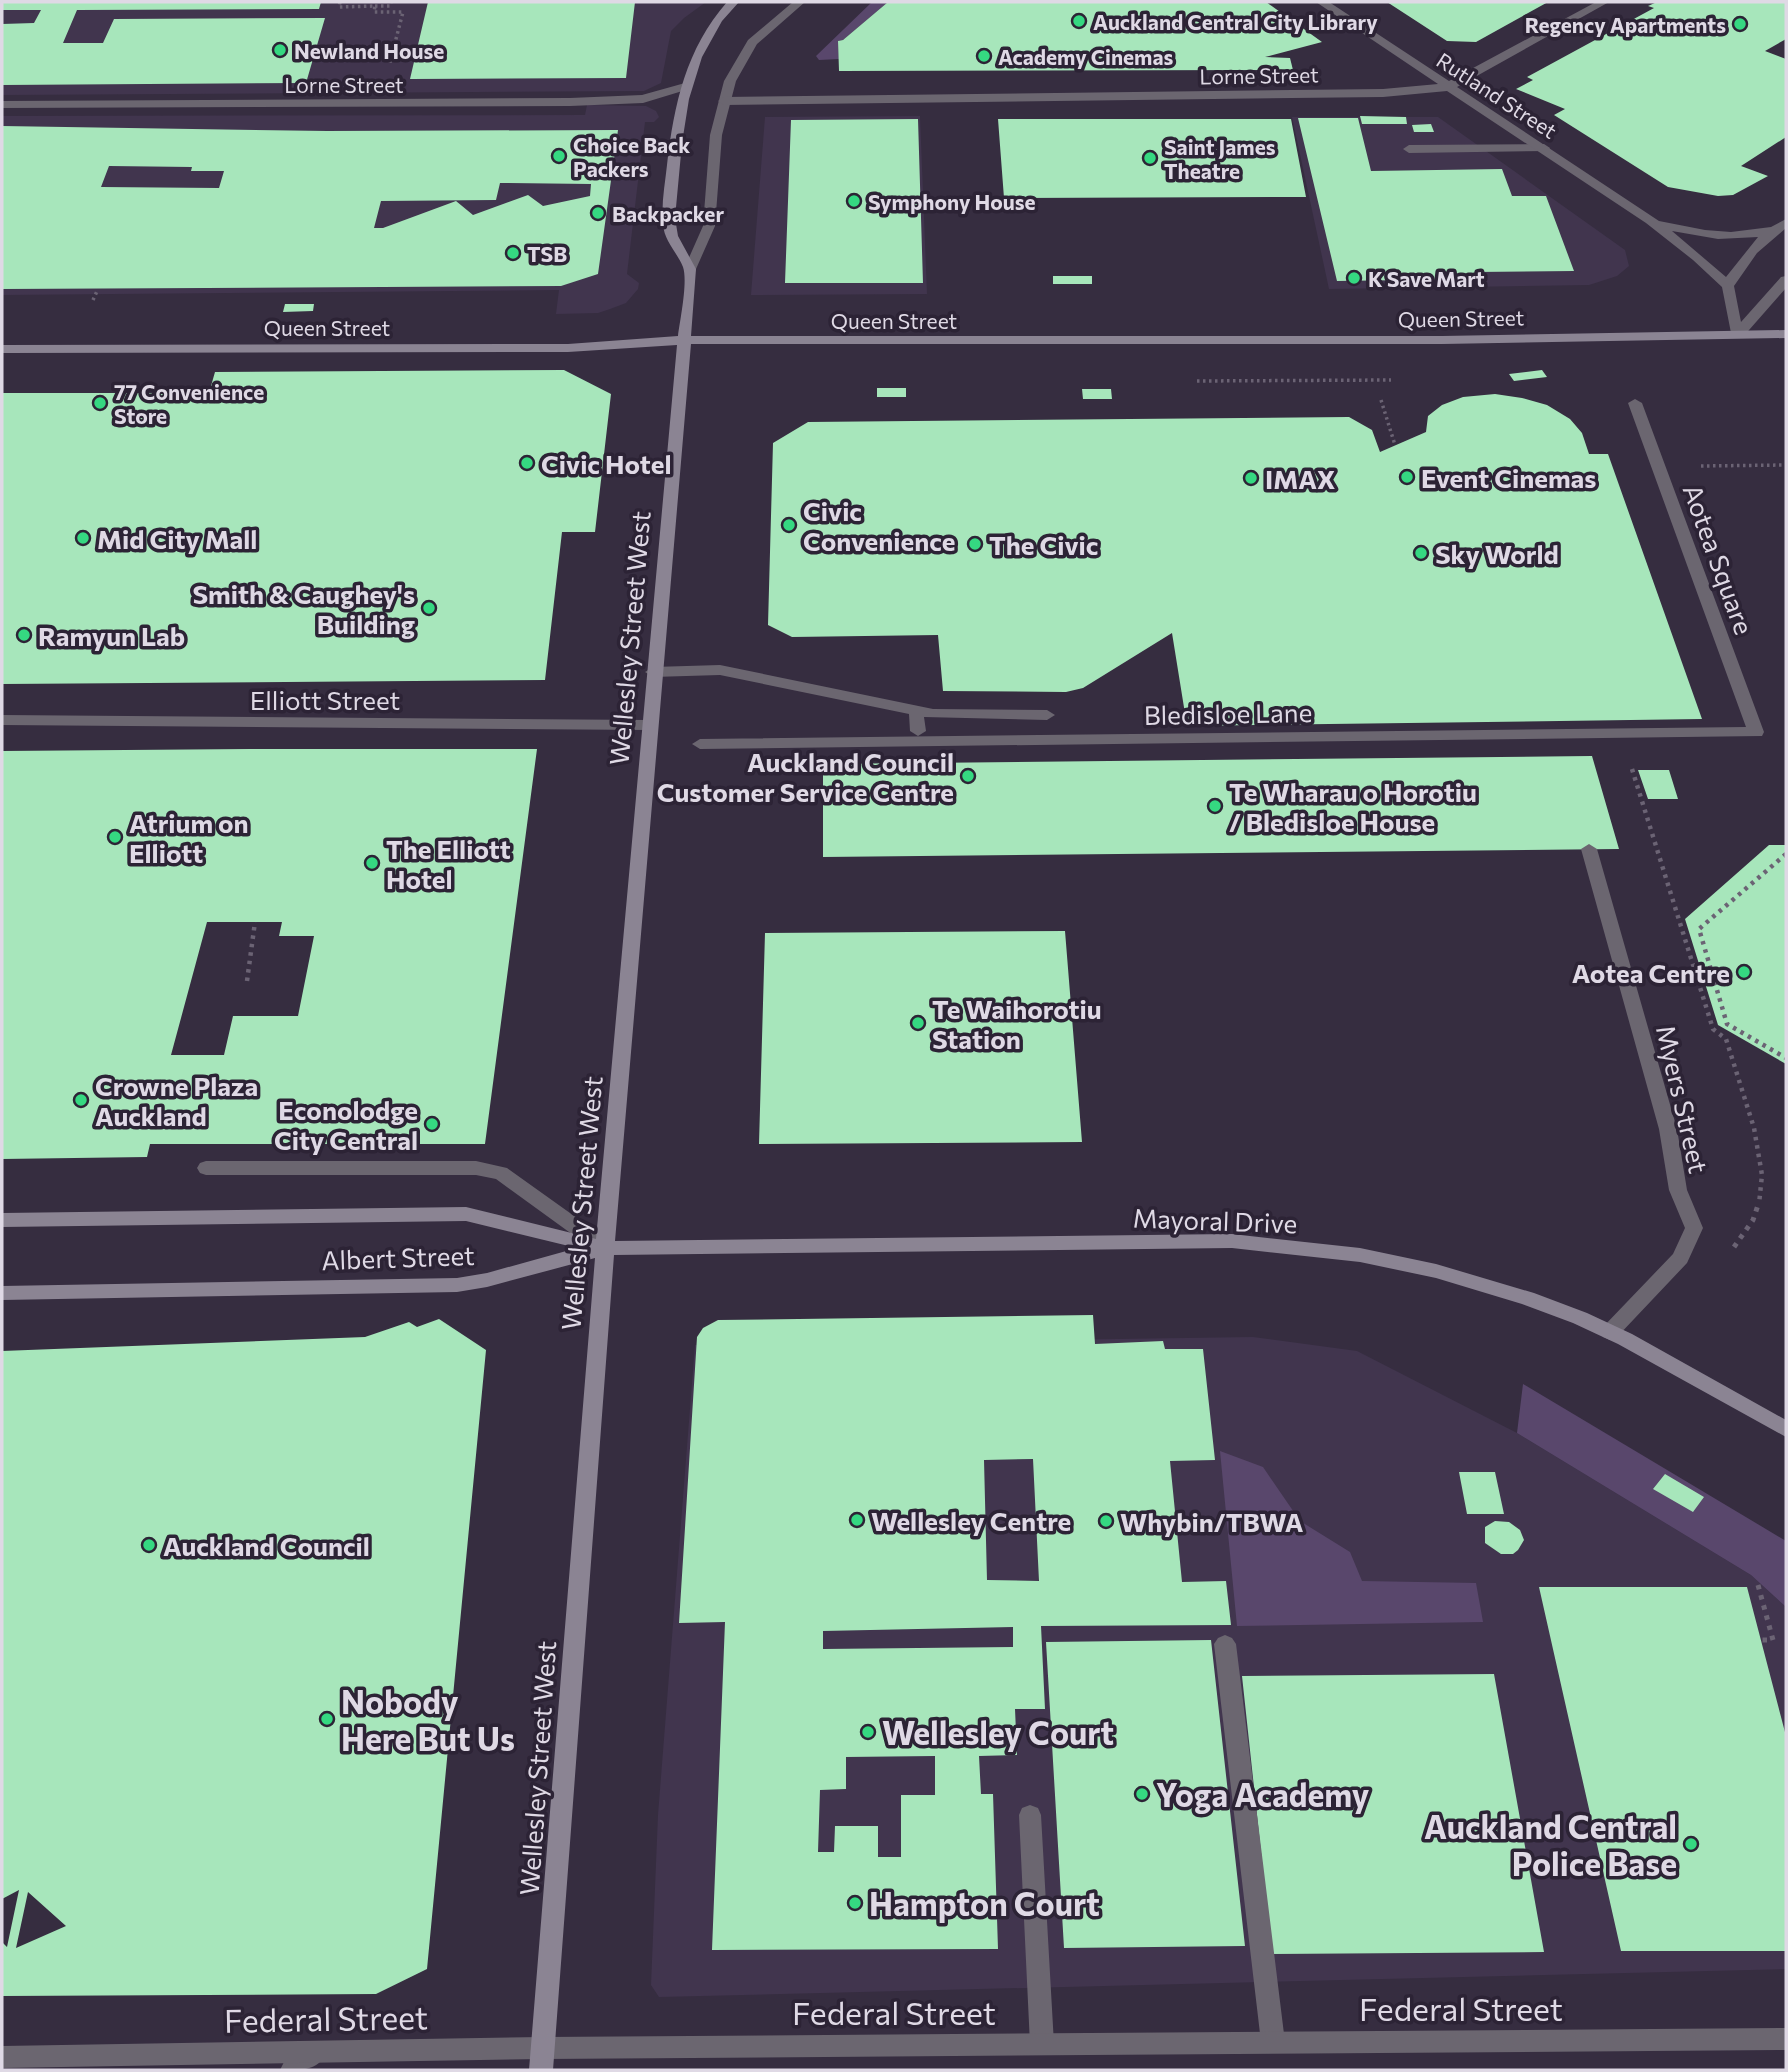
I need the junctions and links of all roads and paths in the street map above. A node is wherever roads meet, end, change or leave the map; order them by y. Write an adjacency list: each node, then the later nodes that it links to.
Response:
1 (340, 2): 7 (path)
2 (391, 2): 7 (path)
3 (733, 2): 9 (street)
4 (799, 2): 11 (street)
5 (1322, 2): 10 (street, Rutland Street)
6 (1604, 2): 10 (street, Lorne Street)
7 (375, 6): 8 (path)
8 (388, 72)
9 (685, 87): 12 (street, Lorne Street); 17 (street)
10 (1448, 87): 11 (street, Lorne Street); 13 (street, Rutland Street)
11 (724, 101): 17 (street)
12 (2, 105)
13 (1544, 148): 14 (street); 15 (street, Rutland Street)
14 (1409, 149)
15 (1650, 220): 16 (street, Rutland Street); 19 (street, Rutland Street)
16 (1780, 226): 19 (street)
17 (690, 269): 24 (street, Wellesley Street West)
18 (1786, 280): 23 (street)
19 (1728, 286): 23 (street)
20 (98, 289): 21 (path)
21 (93, 300)
22 (1786, 334): 23 (street, Queen Street)
23 (1737, 335): 24 (street, Queen Street)
24 (685, 340): 25 (street, Queen Street); 31 (street, Wellesley Street West)
25 (2, 349)
26 (1381, 400): 28 (path)
27 (1635, 403): 30 (street, Aotea Square)
28 (1395, 445)
29 (1786, 465): 30 (path)
30 (1658, 466): 37 (street, Aotea Square)
31 (653, 672): 32 (street); 35 (street, Wellesley Street West)
32 (916, 711): 33 (street); 36 (street)
33 (1047, 715)
34 (2, 720): 35 (street, Elliott Street)
35 (649, 725): 47 (street, Wellesley Street West)
36 (918, 731)
37 (1756, 732): 38 (street, Bledisloe Lane)
38 (1620, 733): 39 (street, Bledisloe Lane); 48 (path)
39 (700, 744)
40 (1589, 849): 50 (street, Myers Street)
41 (1786, 854): 44 (path)
42 (255, 922): 43 (path)
43 (247, 981)
44 (1786, 1058)
45 (205, 1168): 47 (street)
46 (2, 1220): 47 (street, Albert Street)
47 (605, 1248): 49 (street, Albert Street); 50 (street, Mayoral Drive); 61 (street, Wellesley Street West)
48 (1731, 1251)
49 (2, 1293)
50 (1610, 1332): 51 (street, Mayoral Drive)
51 (1786, 1429)
52 (1758, 1585): 53 (path)
53 (1761, 1640)
54 (1224, 1643): 57 (street)
55 (1030, 1815): 58 (street)
56 (1786, 2039): 57 (street, Federal Street)
57 (1273, 2042): 58 (street, Federal Street)
58 (1042, 2044): 61 (street, Federal Street)
59 (314, 2052): 60 (street, Federal Street); 61 (street, Federal Street); 62 (street)
60 (2, 2057)
61 (542, 2059)
62 (292, 2070)

